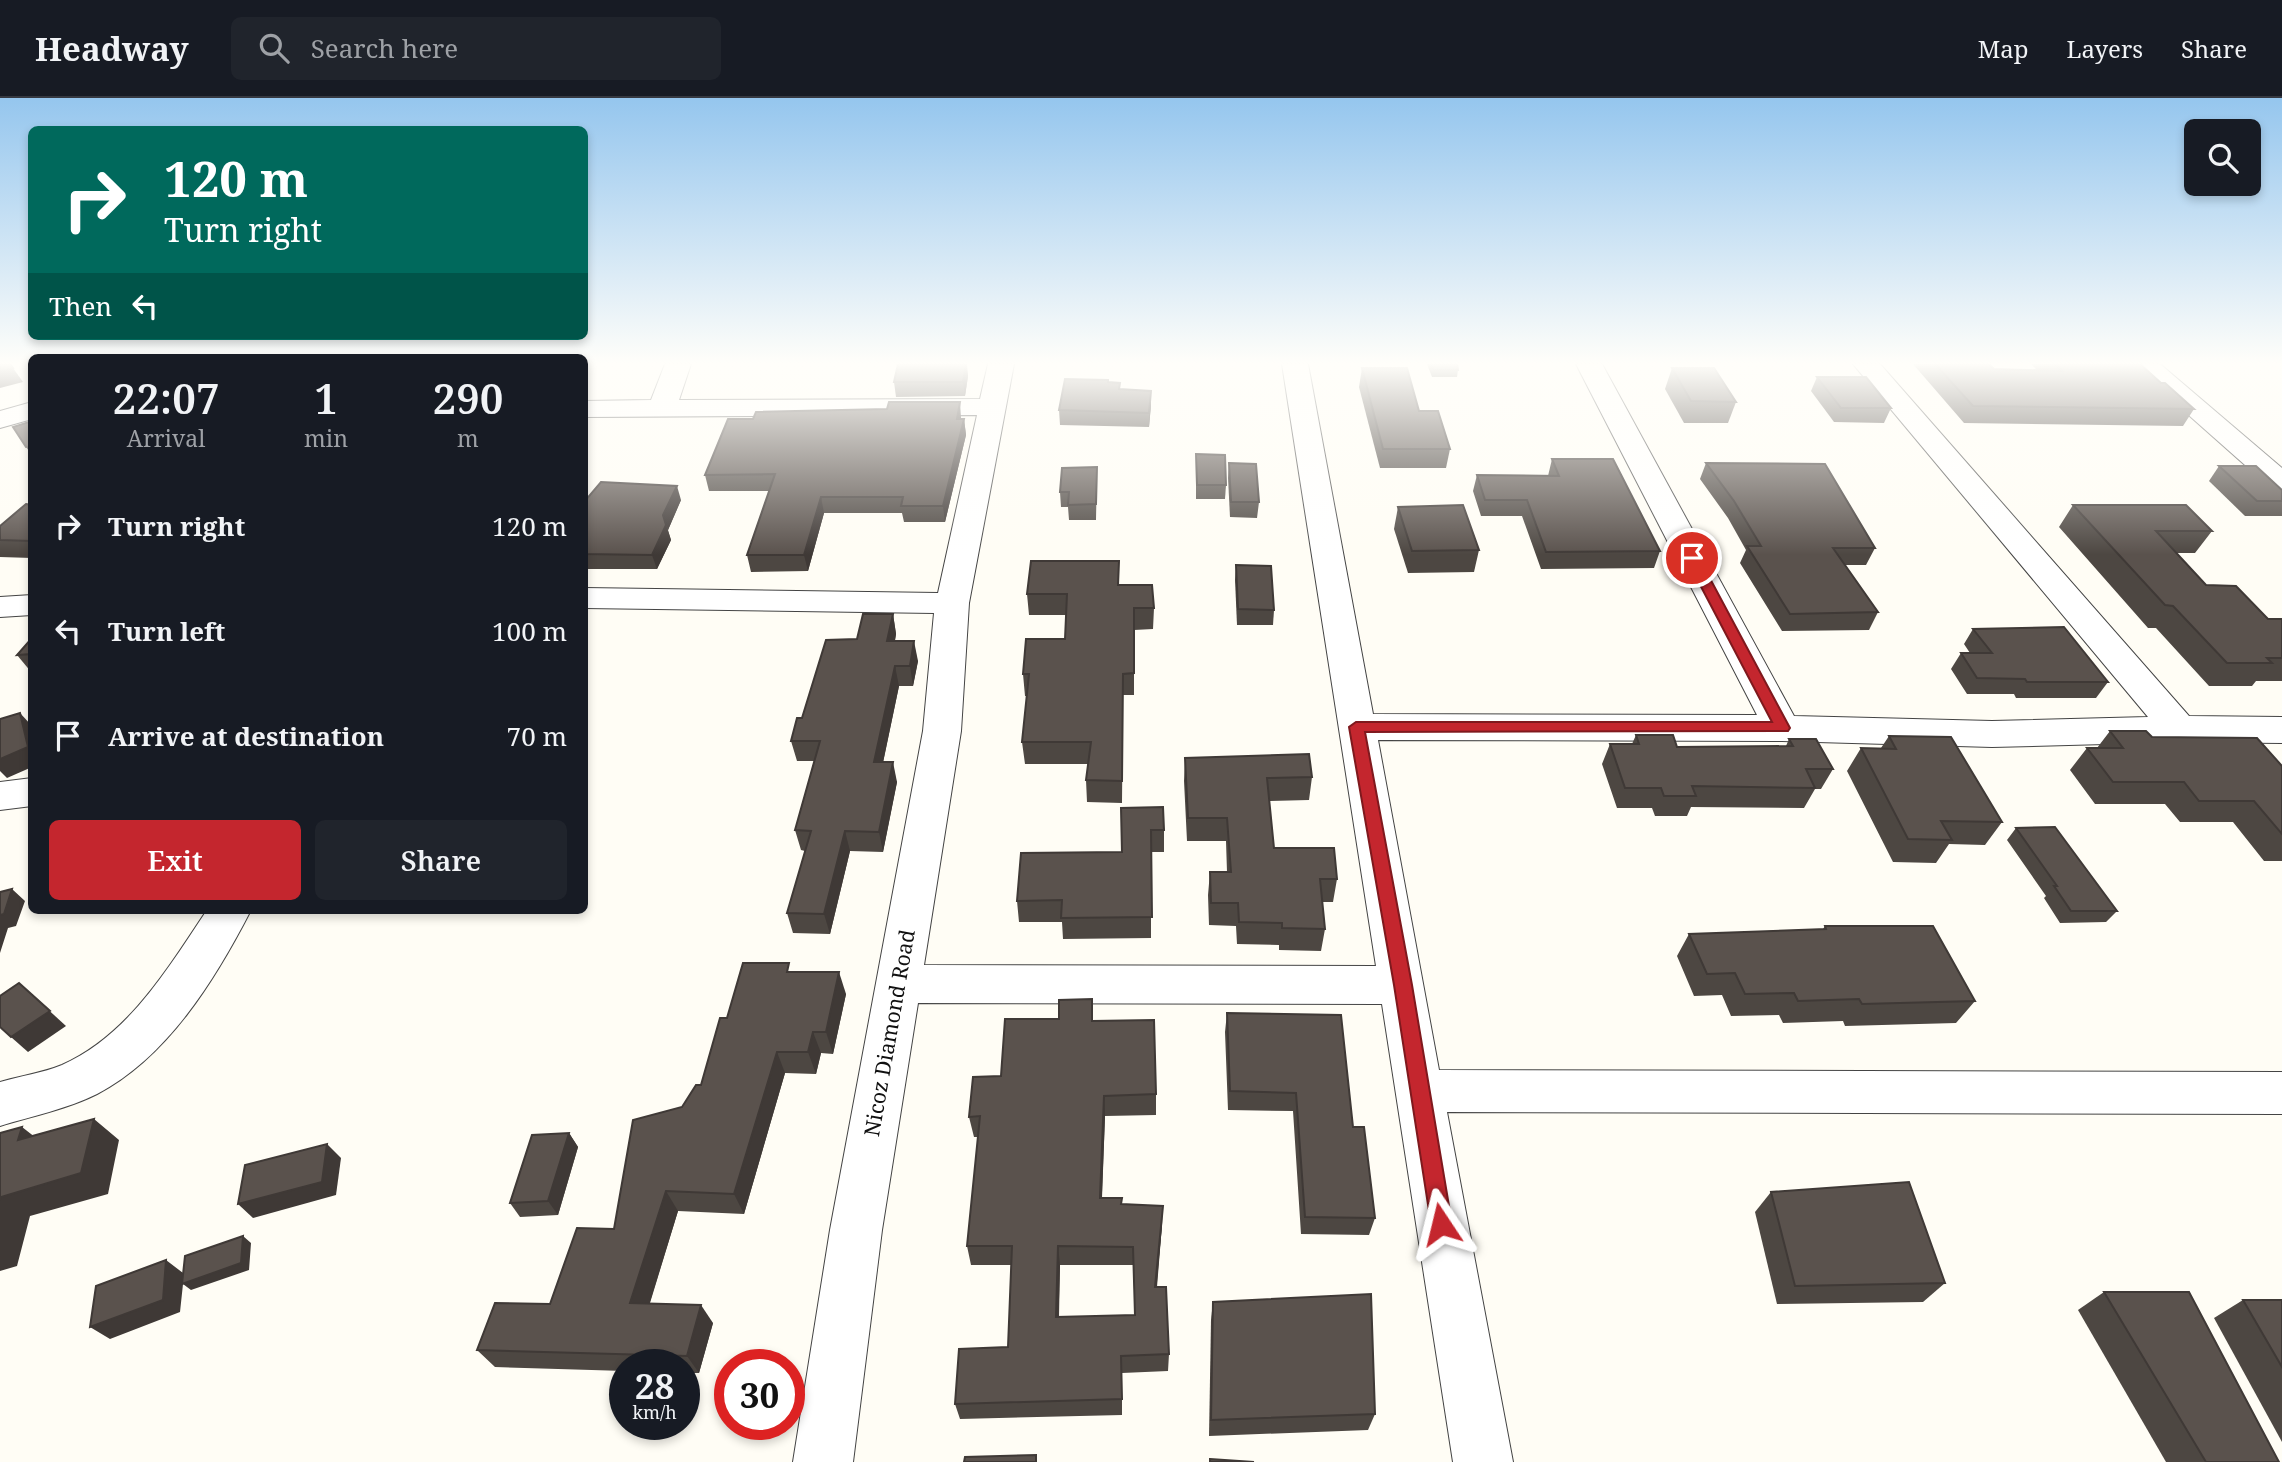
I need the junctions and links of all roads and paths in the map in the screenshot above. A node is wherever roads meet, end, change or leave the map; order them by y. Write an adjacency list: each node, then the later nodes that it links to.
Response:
1 (989, 428): 8 (street, Nicoz Diamond Road)
2 (1306, 428): 11 (street)
3 (1623, 428): 12 (street)
4 (1921, 428): 13 (street)
5 (2218, 428): 6 (street)
6 (2282, 483)
7 (588, 598): 8 (street)
8 (951, 603): 18 (street, Nicoz Diamond Road)
9 (28, 606): 10 (street)
10 (0, 607)
11 (1356, 727): 12 (street); 19 (street)
12 (1782, 728): 13 (street)
13 (2179, 729): 14 (street)
14 (2282, 730)
15 (28, 792): 16 (street)
16 (0, 796)
17 (227, 914): 22 (street)
18 (898, 984): 19 (street); 23 (street, Nicoz Diamond Road)
19 (1403, 985): 20 (street)
20 (1419, 1091): 21 (street); 24 (street)
21 (2282, 1093)
22 (0, 1104)
23 (823, 1462)
24 (1483, 1462)

